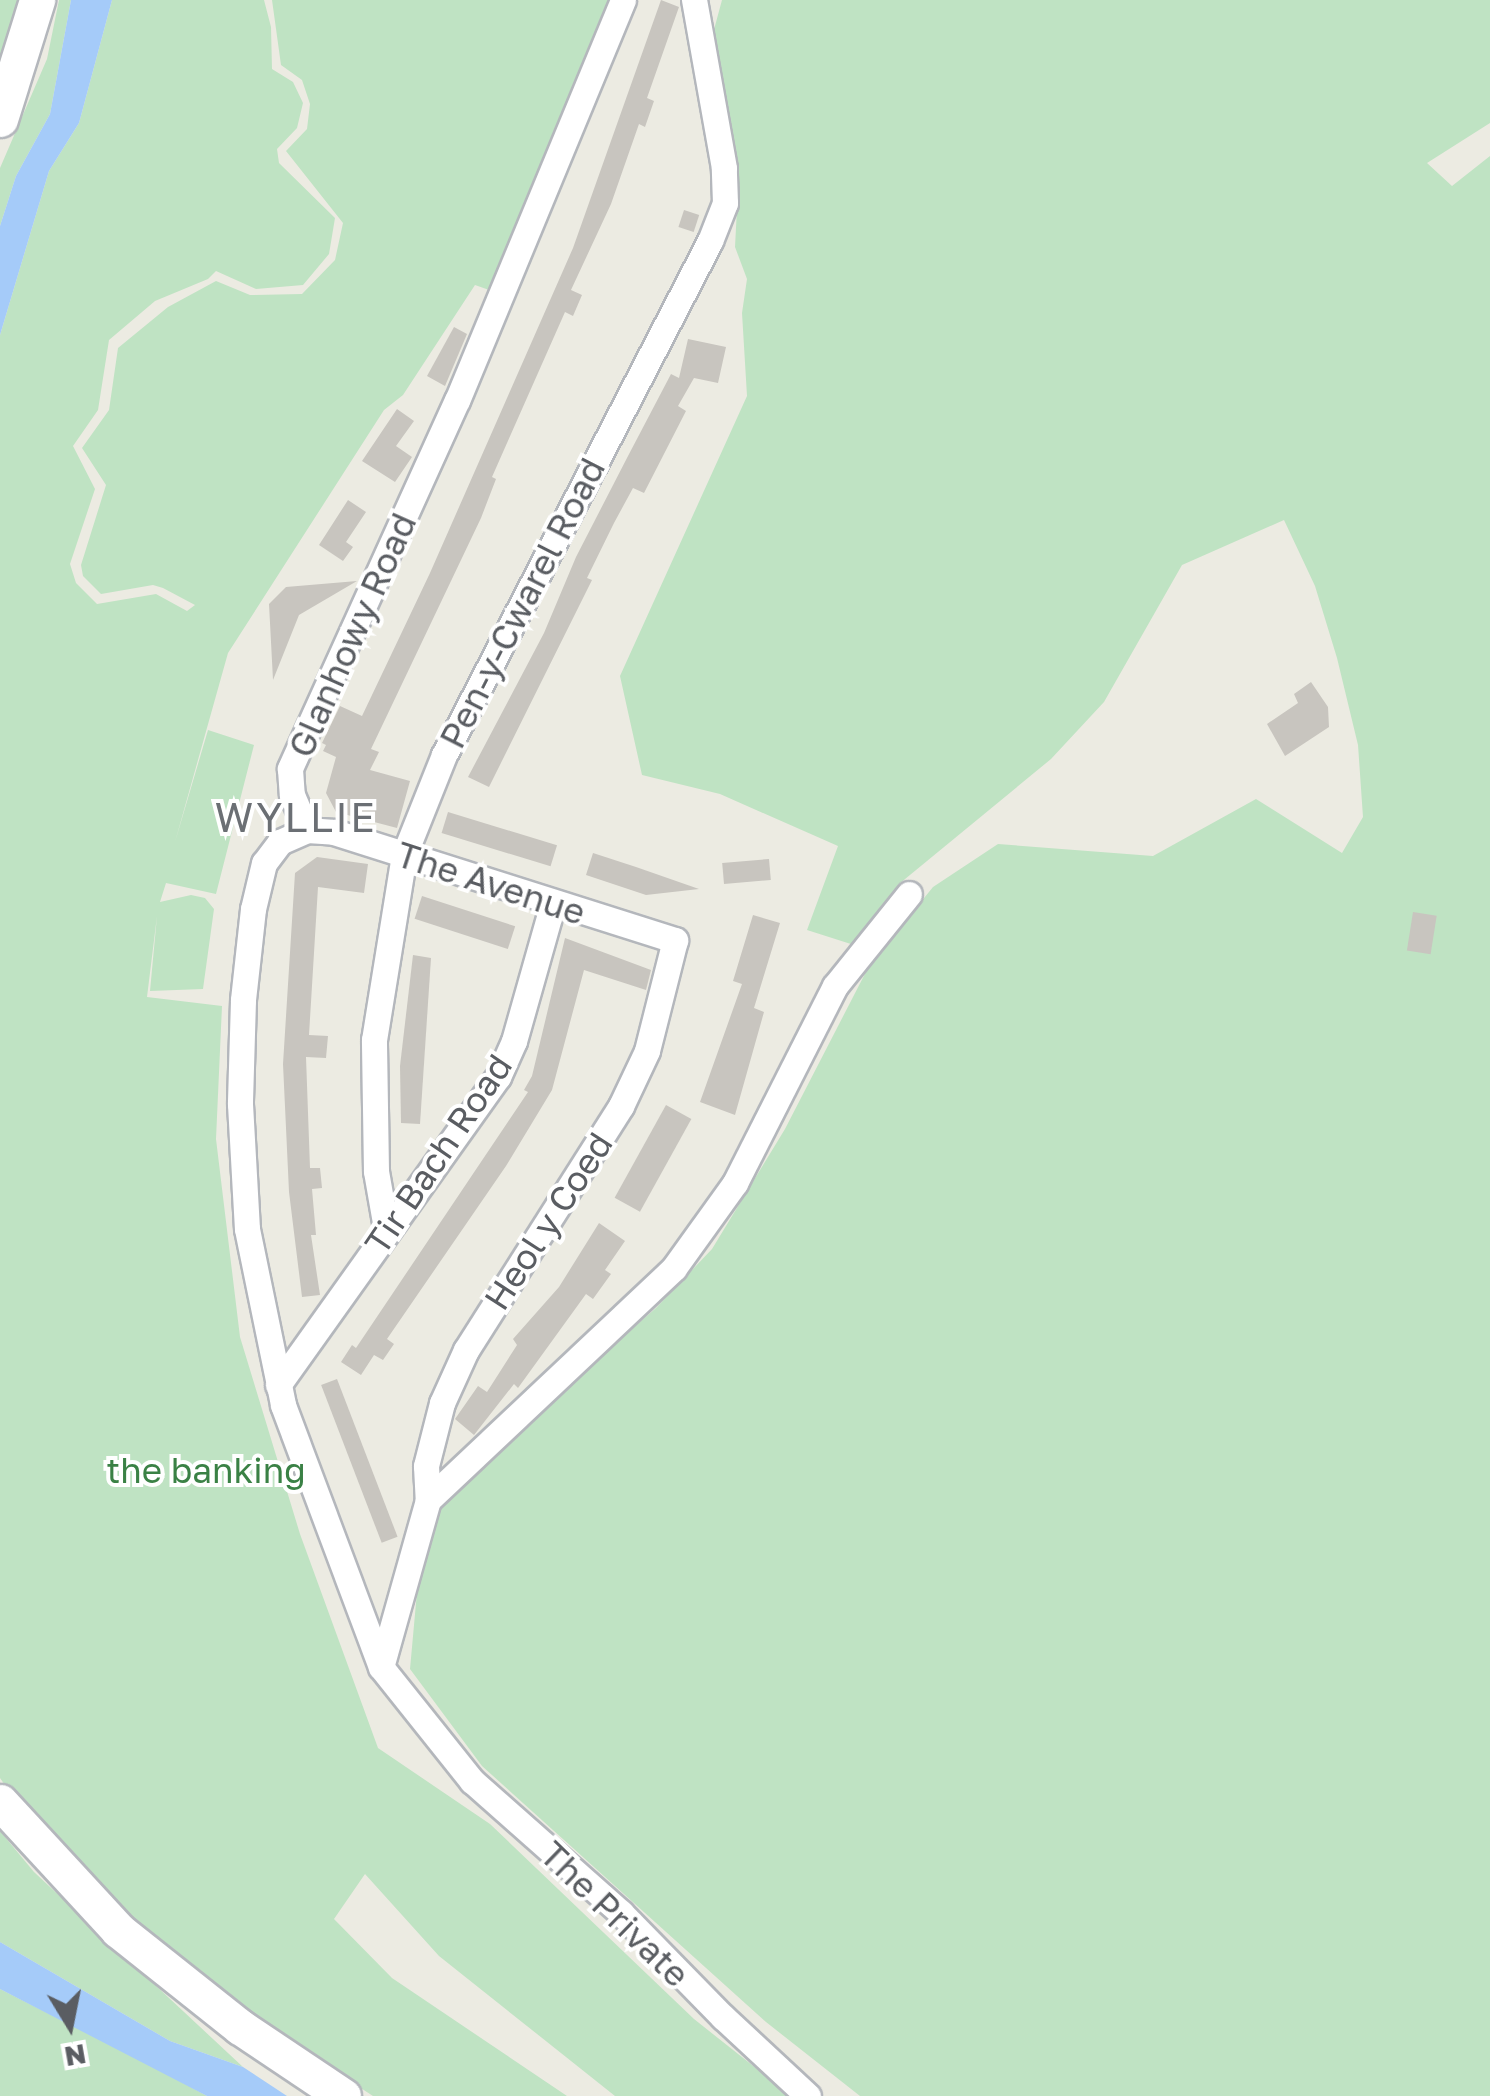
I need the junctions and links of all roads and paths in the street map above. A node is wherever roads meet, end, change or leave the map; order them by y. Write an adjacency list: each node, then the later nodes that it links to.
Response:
1 (37, 0): 4 (main road)
2 (623, 0): 5 (street, Glanhowy Road)
3 (694, 0): 6 (street, Pen-y-Cwarel Road)
4 (0, 118)
5 (307, 830): 6 (street, The Avenue); 11 (street)
6 (404, 855): 8 (street, The Avenue); 10 (street, Pen-y-Cwarel Road)
7 (909, 894): 12 (street)
8 (553, 902): 9 (street, The Avenue); 10 (street, Tir Bach Road)
9 (675, 940): 12 (street, Heol y Coed)
10 (386, 1228): 11 (street, Tir Bach Road)
11 (278, 1385): 13 (street)
12 (428, 1500): 13 (street, Heol y Coed)
13 (381, 1666): 16 (street, The Private)
14 (0, 1802): 15 (main road)
15 (343, 2096)
16 (808, 2096)

